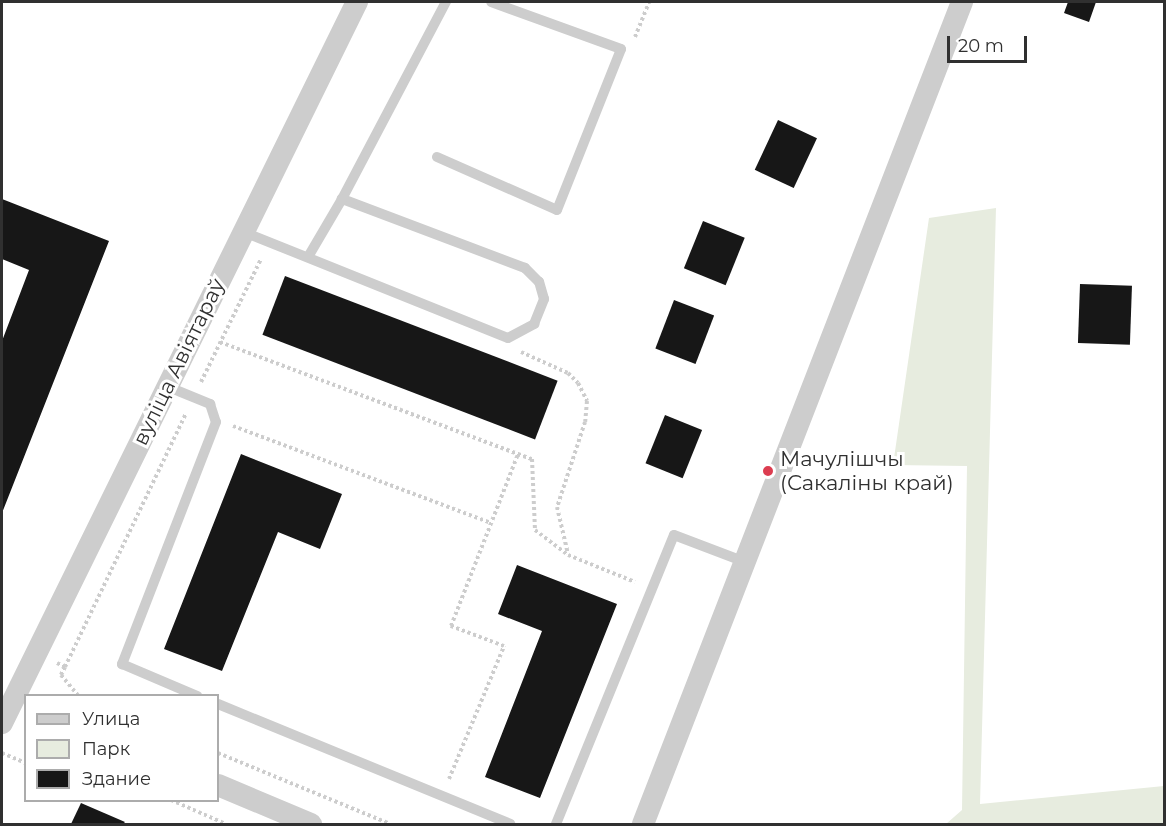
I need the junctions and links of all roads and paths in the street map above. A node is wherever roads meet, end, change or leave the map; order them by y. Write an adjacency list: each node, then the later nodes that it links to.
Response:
1 (357, 2): 9 (street, вуліца Авіятараў)
2 (446, 2): 8 (lane)
3 (490, 2): 7 (lane)
4 (649, 2): 6 (path)
5 (962, 2): 21 (street)
6 (624, 33)
7 (437, 157)
8 (342, 199): 11 (lane); 11 (lane)
9 (244, 232): 10 (lane); 14 (street, вуліца Авіятараў)
10 (270, 242): 11 (lane); 12 (path)
11 (308, 258)
12 (220, 342): 15 (path); 18 (path)
13 (513, 349): 20 (path)
14 (166, 386): 16 (lane); 25 (street, вуліца Авіятараў)
15 (207, 391)
16 (193, 397): 23 (path); 24 (lane)
17 (229, 418): 19 (path)
18 (518, 454): 19 (path); 20 (path)
19 (491, 523): 32 (path)
20 (568, 555): 22 (path)
21 (745, 563): 38 (lane); 39 (street)
22 (640, 591)
23 (65, 667)
24 (192, 694)
25 (14, 696): 27 (street, вуліца Авіятараў)
26 (219, 704): 32 (lane)
27 (2, 723)
28 (2, 753): 30 (path)
29 (219, 753): 36 (path)
30 (24, 762)
31 (219, 785): 35 (street)
32 (442, 797): 37 (lane)
33 (173, 802): 34 (path)
34 (226, 825)
35 (311, 825)
36 (390, 825)
37 (510, 825)
38 (556, 825)
39 (643, 825)

